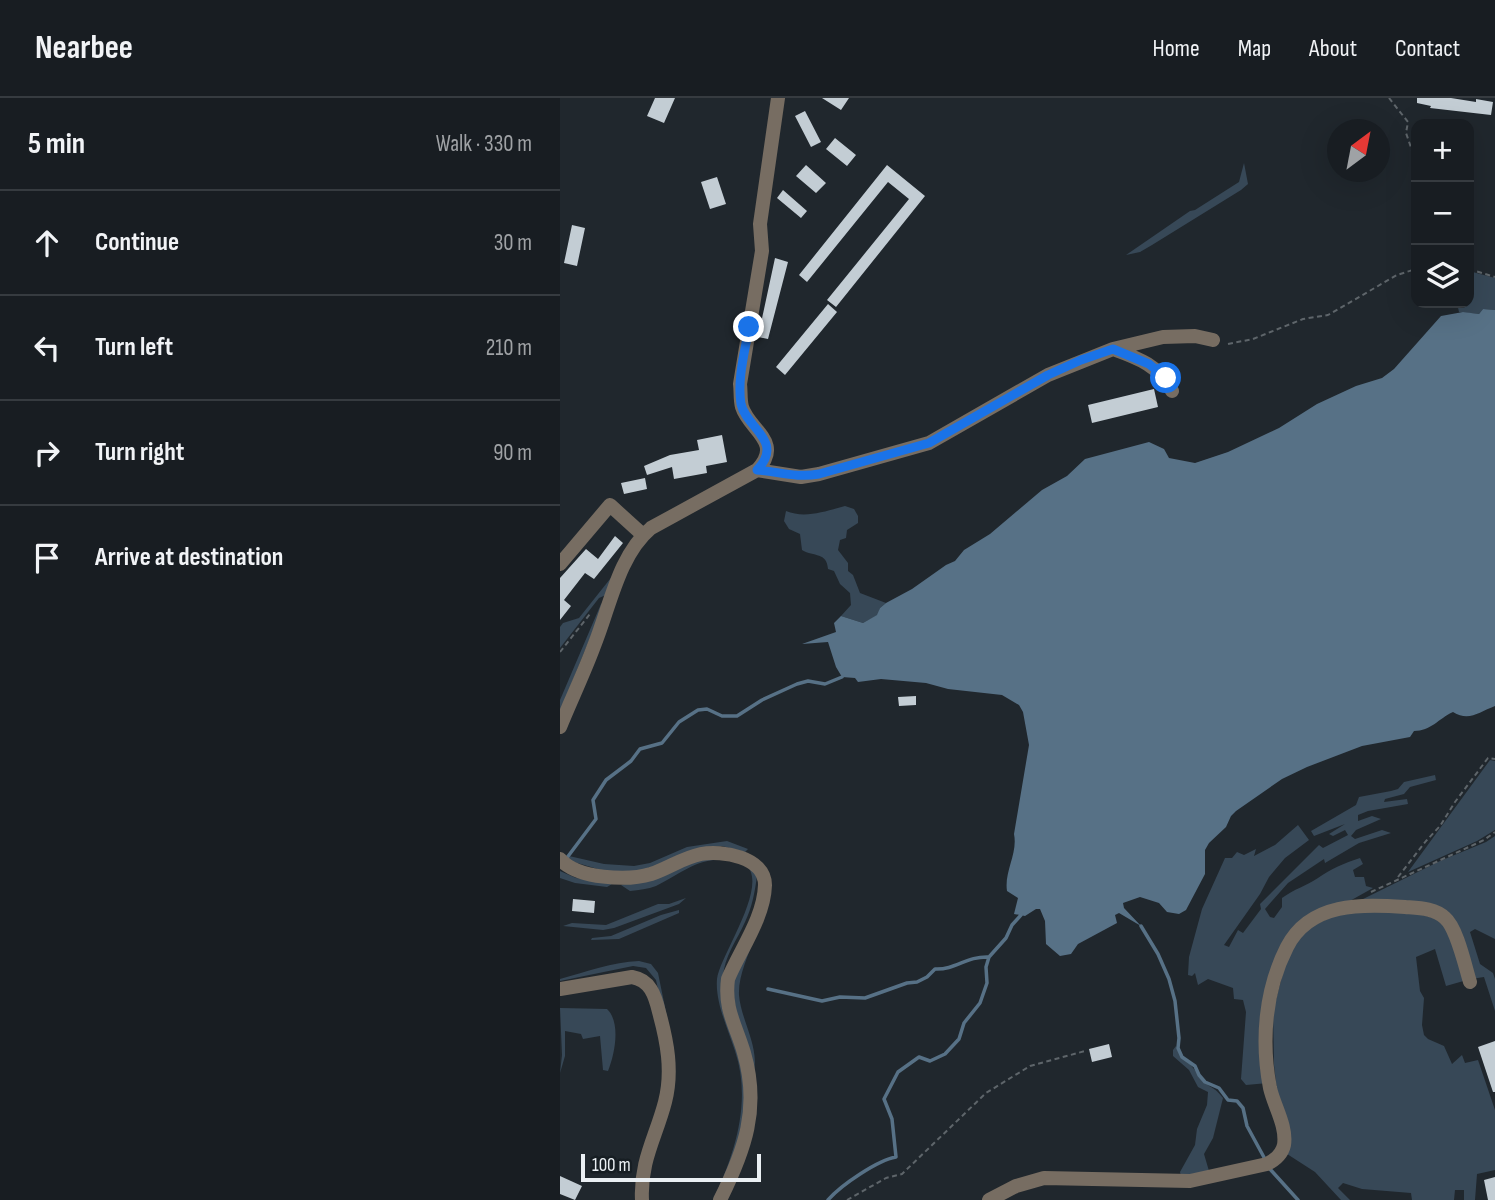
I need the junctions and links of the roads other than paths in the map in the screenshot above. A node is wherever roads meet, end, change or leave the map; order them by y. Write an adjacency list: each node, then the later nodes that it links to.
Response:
1 (778, 98): 5 (street)
2 (1213, 340): 3 (street)
3 (1113, 349): 4 (street); 5 (street)
4 (1172, 391)
5 (757, 470): 6 (street)
6 (643, 535): 7 (street); 8 (street)
7 (560, 564)
8 (560, 727)
9 (560, 859): 13 (street)
10 (1470, 982): 14 (street)
11 (560, 989): 12 (street)
12 (642, 1200)
13 (720, 1200)
14 (989, 1200)

